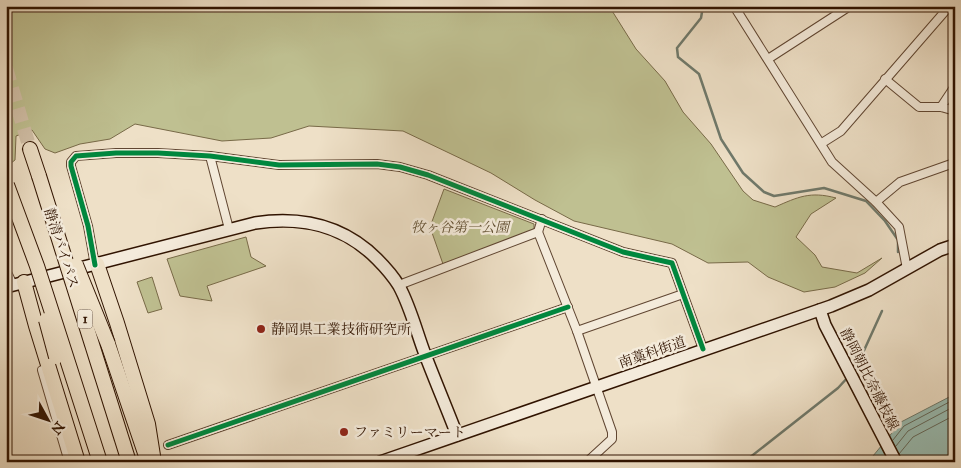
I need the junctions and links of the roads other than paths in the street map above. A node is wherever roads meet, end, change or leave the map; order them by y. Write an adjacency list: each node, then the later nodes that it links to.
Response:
1 (734, 6): 5 (street)
2 (850, 6): 5 (street)
3 (945, 8): 4 (street); 6 (street)
4 (955, 14)
5 (768, 59): 10 (street)
6 (885, 79): 8 (street); 10 (street)
7 (955, 86): 8 (street)
8 (941, 107): 9 (street)
9 (955, 111)
10 (822, 143): 16 (street)
11 (30, 149): 14 (highway, 静清バイパス / 1)
12 (210, 156): 17 (street); 18 (street); 21 (street)
13 (955, 164): 16 (street)
14 (39, 176): 42 (highway, 静清バイパス / 1, bridge); 43 (highway, 1, bridge)
15 (7, 184): 32 (highway, 1, bridge); 41 (highway, 1, bridge)
16 (876, 202): 22 (street)
17 (542, 220): 19 (street); 26 (street)
18 (229, 229): 21 (main road); 25 (main road)
19 (538, 232): 25 (street); 27 (street)
20 (955, 245): 22 (main road, 南藁科街道)
21 (96, 264): 24 (main road); 44 (highway, 1)
22 (907, 269): 28 (main road, 南藁科街道)
23 (6, 270): 24 (street)
24 (15, 285): 29 (highway, 1)
25 (398, 285): 33 (main road)
26 (683, 294): 30 (street); 31 (street)
27 (568, 307): 30 (street); 33 (street)
28 (820, 310): 31 (main road, 南藁科街道); 46 (main road, 静岡朝比奈藤枝線)
29 (36, 326): 32 (highway, 1); 38 (street)
30 (577, 330): 34 (street)
31 (703, 349): 34 (main road, 南藁科街道)
32 (50, 354): 39 (highway, 1); 40 (highway, 1)
33 (426, 357): 35 (main road); 36 (street)
34 (597, 387): 35 (main road, 南藁科街道); 45 (street)
35 (457, 435): 37 (main road, 南藁科街道)
36 (168, 445)
37 (383, 461)
38 (68, 462)
39 (78, 462)
40 (87, 462)
41 (100, 462)
42 (129, 462)
43 (148, 462)
44 (154, 462)
45 (587, 462)
46 (896, 462)

